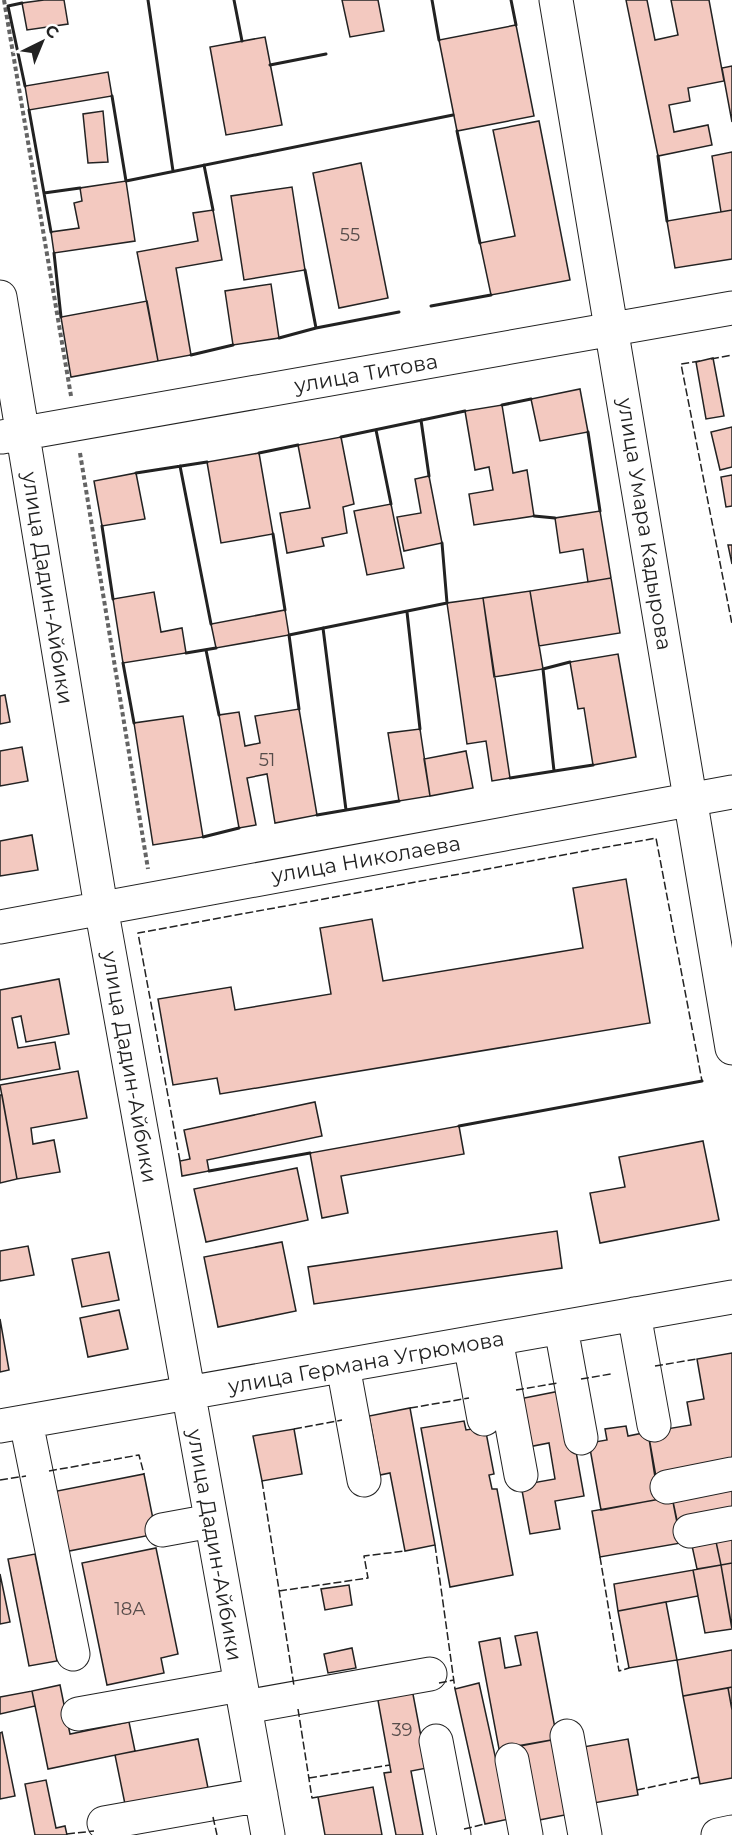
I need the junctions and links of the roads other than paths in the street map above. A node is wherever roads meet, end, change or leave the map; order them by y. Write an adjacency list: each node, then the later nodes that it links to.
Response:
1 (556, 0): 4 (street, улица Умара Кадырова)
2 (0, 297): 5 (street, улица Дадин-Айбики)
3 (732, 308): 4 (street, улица Титова)
4 (612, 330): 5 (street, улица Титова); 7 (street, улица Умара Кадырова)
5 (11, 435): 8 (street, улица Дадин-Айбики)
6 (732, 792): 7 (street, улица Николаева)
7 (691, 800): 8 (street, улица Николаева); 10 (street, улица Умара Кадырова)
8 (101, 907): 9 (street, улица Николаева); 16 (street, улица Дадин-Айбики)
9 (0, 927)
10 (732, 1048)
11 (732, 1297): 12 (street, улица Германа Угрюмова)
12 (624, 1316): 13 (street, улица Германа Угрюмова); 19 (street)
13 (561, 1328): 14 (street, улица Германа Угрюмова); 20 (street)
14 (483, 1341): 15 (street, улица Германа Угрюмова); 17 (street); 22 (street)
15 (344, 1366): 16 (street, улица Германа Угрюмова); 23 (street)
16 (188, 1394): 18 (street, улица Германа Угрюмова); 25 (street, улица Дадин-Айбики)
17 (484, 1419)
18 (13, 1424): 29 (street)
19 (643, 1426)
20 (580, 1438)
21 (732, 1474): 24 (street)
22 (521, 1475)
23 (364, 1480)
24 (668, 1486)
25 (211, 1521): 27 (street); 31 (street, улица Дадин-Айбики)
26 (732, 1523): 28 (street)
27 (162, 1530)
28 (690, 1531)
29 (73, 1654)
30 (430, 1674): 31 (street)
31 (243, 1696): 32 (street); 36 (street, улица Дадин-Айбики)
32 (78, 1714)
33 (567, 1736): 42 (street)
34 (436, 1741): 40 (street)
35 (512, 1760): 41 (street)
36 (261, 1795): 37 (street); 39 (street, улица Дадин-Айбики)
37 (104, 1823)
38 (732, 1832): 43 (street)
39 (268, 1835)
40 (454, 1835)
41 (526, 1835)
42 (585, 1835)
43 (718, 1835)

